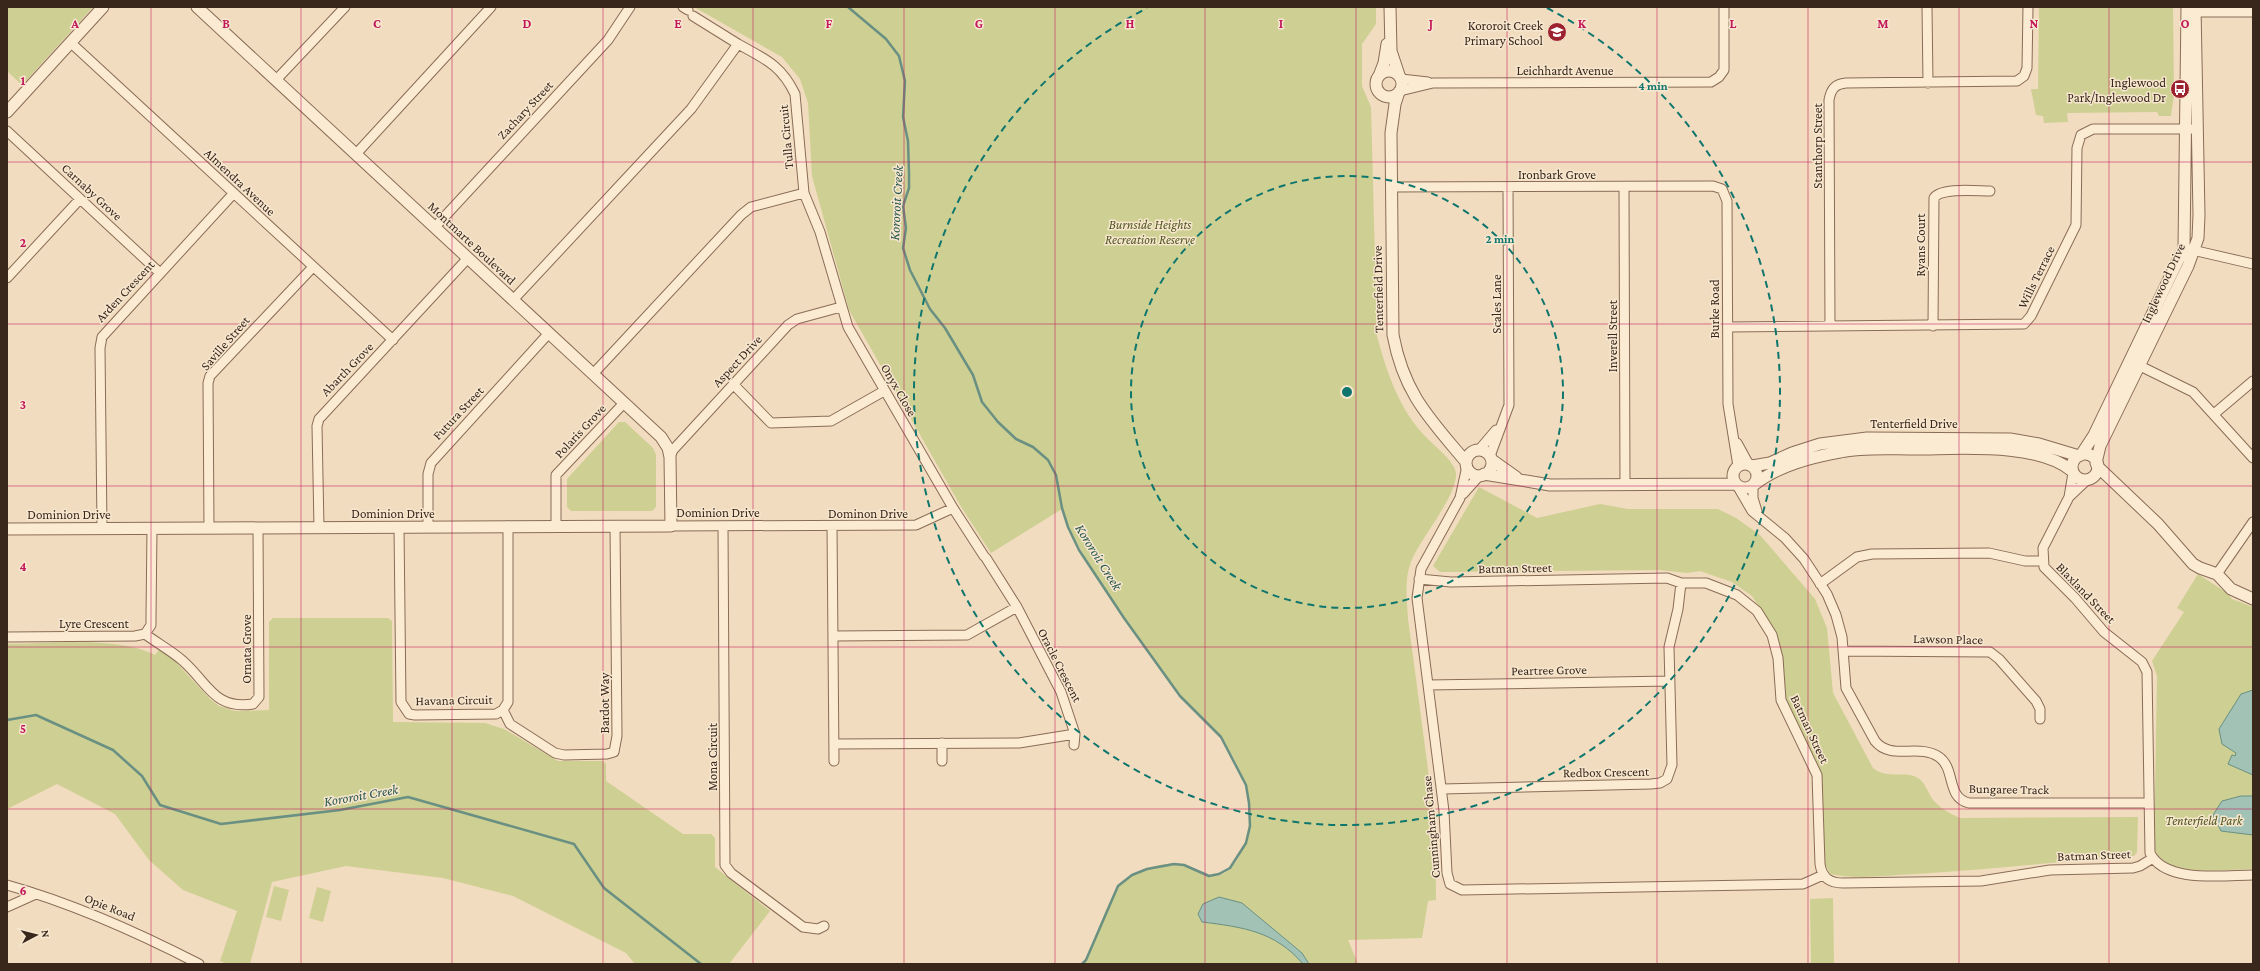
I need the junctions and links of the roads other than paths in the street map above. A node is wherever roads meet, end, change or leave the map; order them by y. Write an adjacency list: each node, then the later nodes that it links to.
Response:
1 (103, 7): 14 (street)
2 (197, 7): 18 (street, Montmarte Boulevard)
3 (345, 7): 18 (street)
4 (491, 7): 27 (street)
5 (630, 7): 36 (street, Zachary Street)
6 (1390, 7): 13 (street)
7 (1724, 7): 20 (street, Leichhardt Avenue)
8 (1927, 7): 19 (street)
9 (2028, 7): 19 (street, Stanthorp Street)
10 (2191, 10): 12 (street); 24 (street, Inglewood Drive)
11 (688, 11): 15 (street, Tulla Circuit)
12 (2253, 12)
13 (1390, 24): 16 (street); 17 (street)
14 (70, 42): 23 (street); 34 (street, Almendra Avenue)
15 (738, 44): 33 (street, Tulla Circuit); 43 (street)
16 (1379, 76): 17 (street); 22 (street)
17 (1400, 77): 20 (street, Leichhardt Avenue); 21 (street)
18 (276, 80): 27 (street, Montmarte Boulevard)
19 (1928, 83): 46 (street, Stanthorp Street)
20 (1433, 84): 21 (street, Leichhardt Avenue)
21 (1399, 92): 22 (street); 26 (street, Tenterfield Drive)
22 (1381, 93): 26 (street, Tenterfield Drive)
23 (7, 112)
24 (2192, 129): 37 (street, Inglewood Drive); 47 (street, Wills Terrace)
25 (7, 131): 35 (street, Carnaby Grove)
26 (1391, 133): 28 (street, Tenterfield Drive)
27 (356, 154): 36 (street, Montmarte Boulevard)
28 (1391, 187): 29 (street, Ironbark Grove); 59 (street, Tenterfield Drive)
29 (1508, 187): 30 (street, Ironbark Grove); 58 (street, Scales Lane)
30 (1624, 187): 31 (street, Ironbark Grove); 72 (street, Inverell Street)
31 (1722, 189): 45 (street, Burke Road)
32 (1990, 191): 47 (street, Ryans Court)
33 (804, 192): 44 (street, Onyx Close); 52 (street)
34 (233, 194): 40 (street, Almendra Avenue); 41 (street, Arden Crescent)
35 (80, 199): 41 (street, Carnaby Grove); 42 (street)
36 (435, 227): 38 (street, Montmarte Boulevard)
37 (2190, 249): 39 (street); 50 (street, Inglewood Drive); 51 (street, Inglewood Drive)
38 (468, 258): 43 (street, Montmarte Boulevard); 49 (street, Abarth Grove)
39 (2253, 264)
40 (313, 267): 49 (street, Almendra Avenue); 93 (street, Saville Street)
41 (160, 273): 91 (street, Arden Crescent)
42 (7, 278)
43 (513, 300): 48 (street, Montmarte Boulevard)
44 (841, 307): 54 (street, Aspect Drive); 55 (street, Onyx Close)
45 (1728, 326): 46 (street, Wills Terrace); 67 (street, Burke Road)
46 (1830, 326): 47 (street, Wills Terrace)
47 (1933, 326)
48 (549, 333): 52 (street, Montmarte Boulevard); 89 (street, Futura Street)
49 (394, 340): 95 (street, Abarth Grove)
50 (2129, 360): 51 (street); 61 (street, Inglewood Drive)
51 (2140, 365): 57 (street); 66 (street, Inglewood Drive)
52 (593, 374): 56 (street, Montmarte Boulevard)
53 (2253, 381): 57 (street)
54 (733, 384): 55 (street); 62 (street, Aspect Drive)
55 (884, 391): 79 (street, Onyx Close)
56 (624, 403): 62 (street, Montmarte Boulevard); 83 (street, Polaris Grove)
57 (2214, 414): 64 (street)
58 (1504, 419): 60 (street, Scales Lane); 63 (street, Scales Lane)
59 (1440, 432): 60 (street, Tenterfield Drive); 65 (street, Tenterfield Drive)
60 (1477, 450): 63 (street); 65 (street)
61 (2080, 455): 66 (street); 67 (street, Tenterfield Drive); 68 (street)
62 (670, 457): 85 (street, Montmarte Boulevard)
63 (1491, 458): 69 (street); 70 (street, Tenterfield Drive)
64 (2253, 458)
65 (1467, 464): 69 (street); 78 (street, Cunningham Chase)
66 (2097, 464): 71 (street); 76 (street)
67 (1743, 466): 73 (street, Tenterfield Drive); 74 (street); 75 (street)
68 (2073, 472): 71 (street); 74 (street, Tenterfield Drive); 77 (street)
69 (1482, 475): 70 (street, Tenterfield Drive); 78 (street, Cunningham Chase)
70 (1518, 478): 72 (street, Tenterfield Drive)
71 (2089, 479): 76 (street); 77 (street)
72 (1625, 485): 73 (street, Tenterfield Drive)
73 (1702, 485): 75 (street, Tenterfield Drive)
74 (1754, 485): 75 (street); 80 (street)
75 (1737, 486): 80 (street, Bungaree Track)
76 (2125, 492): 99 (street)
77 (2069, 497): 98 (street)
78 (1460, 498): 100 (street, Cunningham Chase)
79 (953, 508): 87 (street, Dominon Drive); 97 (street, Onyx Close)
80 (1758, 516): 102 (street, Bungaree Track)
81 (2253, 522): 99 (street)
82 (508, 526): 83 (street, Dominion Drive); 89 (street, Dominion Drive); 111 (street, Havana Circuit)
83 (556, 526): 84 (street, Dominion Drive)
84 (615, 526): 85 (street, Dominion Drive); 111 (street, Bardot Way)
85 (671, 526): 86 (street, Dominion Drive)
86 (723, 526): 90 (street, Dominion Drive); 127 (street, Mona Circuit)
87 (832, 526): 90 (street, Dominon Drive); 106 (street)
88 (399, 527): 89 (street, Dominion Drive); 95 (street, Dominion Drive); 111 (street, Havana Circuit)
89 (428, 527)
90 (780, 527)
91 (102, 528): 92 (street, Dominion Drive); 96 (street, Dominion Drive)
92 (152, 528): 93 (street, Dominion Drive); 105 (street, Lyre Crescent)
93 (209, 528): 94 (street, Dominion Drive)
94 (258, 528): 95 (street, Dominion Drive); 105 (street, Ornata Grove)
95 (318, 528)
96 (7, 529)
97 (985, 557): 104 (street, Oracle Crescent)
98 (2042, 561): 102 (street, Blaxland Street); 120 (street, Blaxland Street)
99 (2217, 574): 103 (street)
100 (1419, 579): 101 (street, Batman Street); 110 (street, Cunningham Chase)
101 (1681, 583): 109 (street, Redbox Crescent); 122 (street, Batman Street)
102 (1820, 584): 108 (street, Bungaree Track)
103 (2253, 599)
104 (1017, 607): 106 (street); 113 (street, Oracle Crescent)
105 (145, 634): 107 (street, Lyre Crescent)
106 (833, 636): 115 (street)
107 (7, 637)
108 (1843, 651): 112 (street, Lawson Place); 120 (street, Bungaree Track)
109 (1670, 681): 110 (street, Peartree Grove); 119 (street, Redbox Crescent)
110 (1428, 685): 119 (street, Cunningham Chase)
111 (504, 710)
112 (2040, 719)
113 (1075, 734): 114 (street); 116 (street)
114 (942, 743): 115 (street); 117 (street)
115 (834, 744): 118 (street)
116 (1074, 745)
117 (942, 761)
118 (834, 762)
119 (1442, 789): 122 (street, Cunningham Chase)
120 (2149, 803): 121 (street, Blaxland Street)
121 (2153, 858): 122 (street, Batman Street); 123 (street)
122 (1823, 875)
123 (2253, 875)
124 (7, 886): 125 (street, Opie Road)
125 (38, 894): 126 (street); 128 (street, Opie Road)
126 (7, 906)
127 (824, 926)
128 (199, 964)

